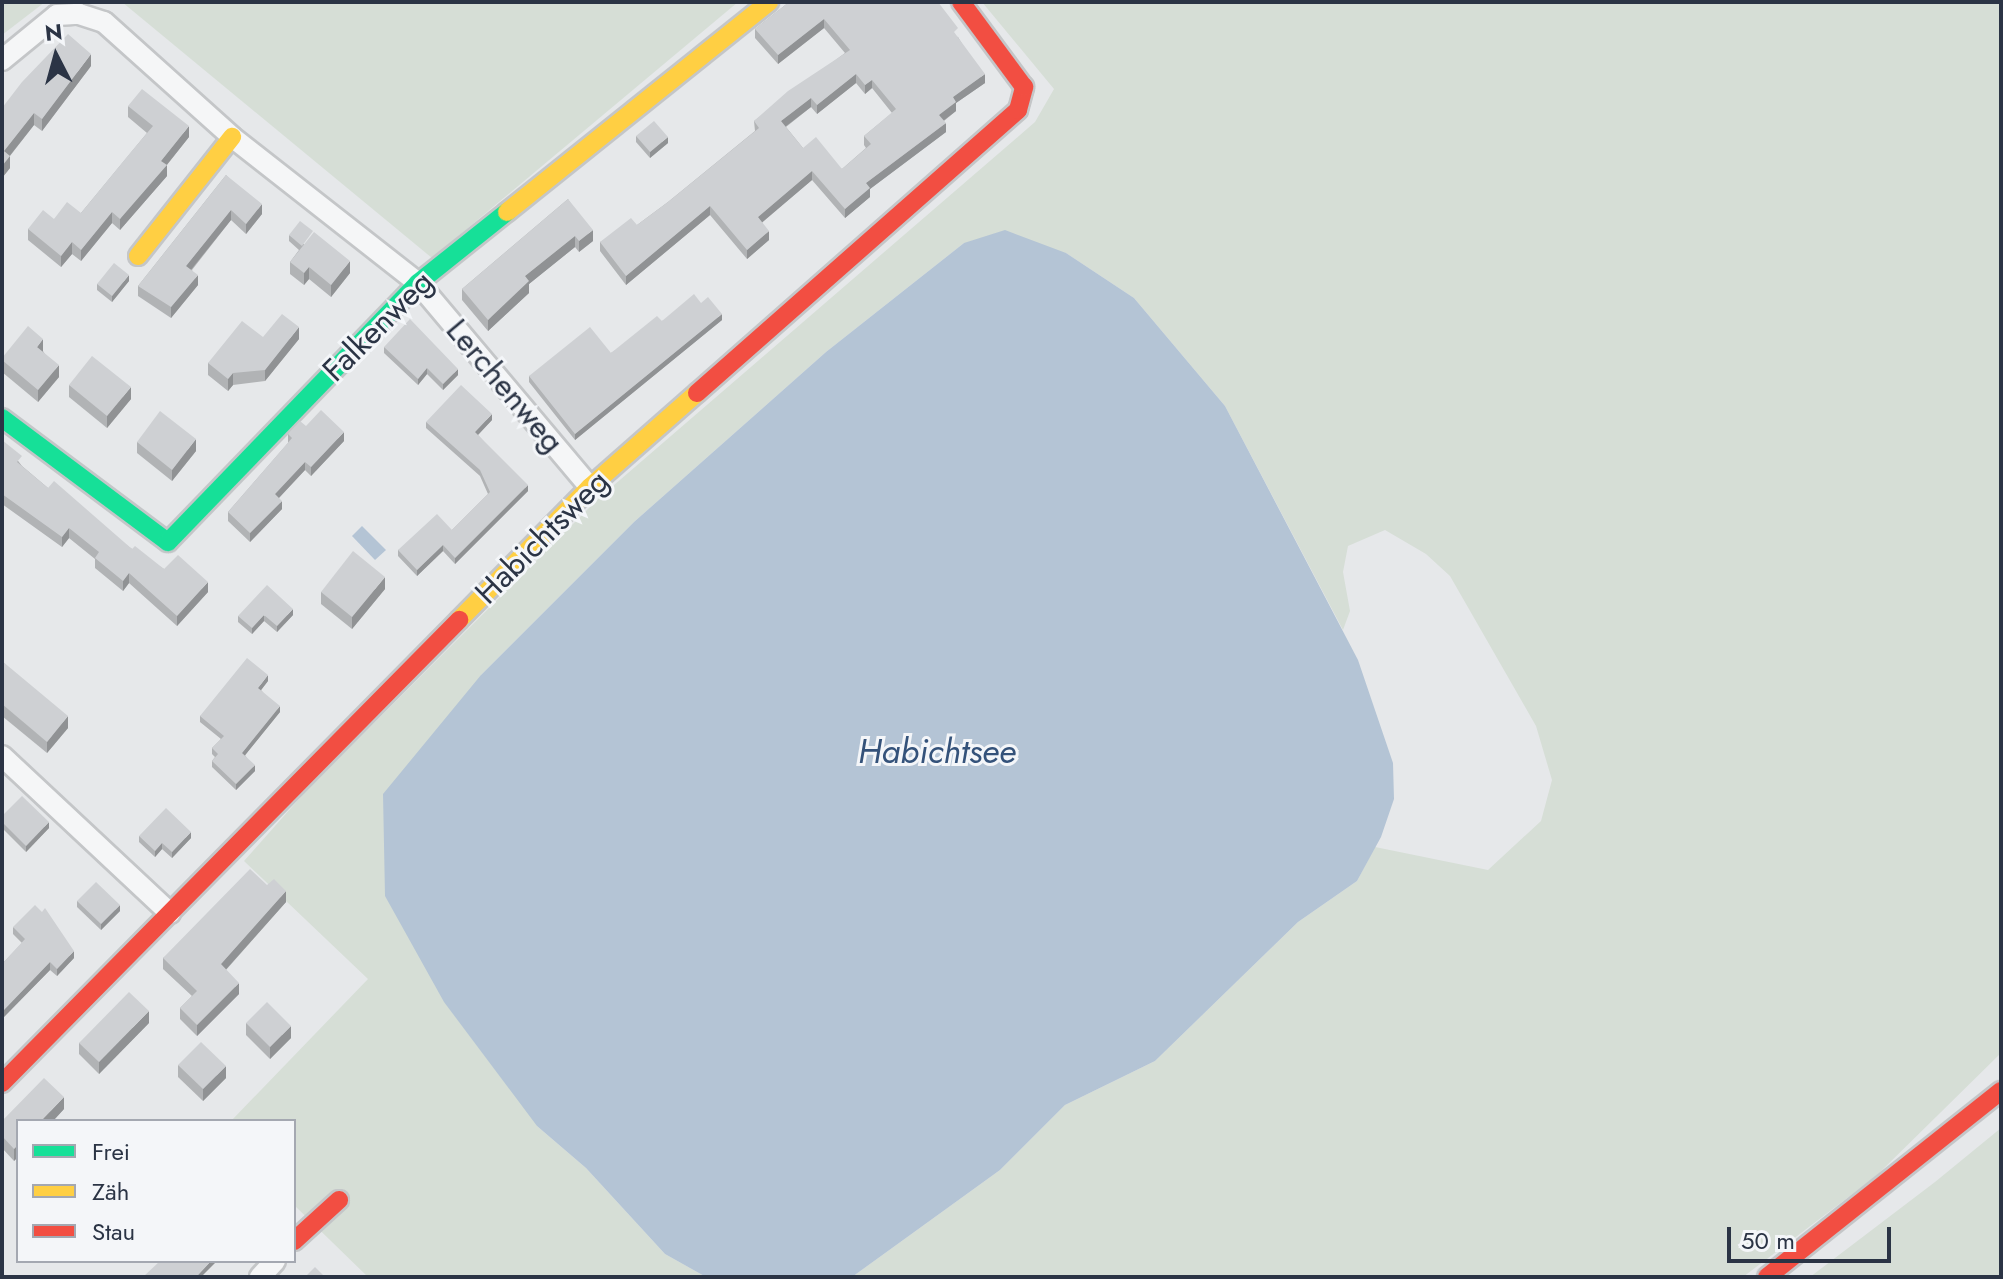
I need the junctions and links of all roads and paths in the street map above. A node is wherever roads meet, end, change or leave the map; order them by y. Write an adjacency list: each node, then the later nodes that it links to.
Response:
1 (769, 2): 6 (street, Falkenweg)
2 (961, 2): 8 (street, Habichtsweg)
3 (2, 60): 4 (street, Lerchenweg)
4 (232, 137): 5 (street); 6 (street, Lerchenweg)
5 (138, 256)
6 (418, 283): 7 (street, Falkenweg); 8 (street, Lerchenweg)
7 (2, 418)
8 (590, 487): 10 (street, Habichtsweg)
9 (2, 756): 10 (street)
10 (170, 913): 11 (street, Habichtsweg)
11 (2, 1083)
12 (2001, 1091): 15 (street)
13 (339, 1200): 14 (street)
14 (296, 1239)
15 (1767, 1277)

